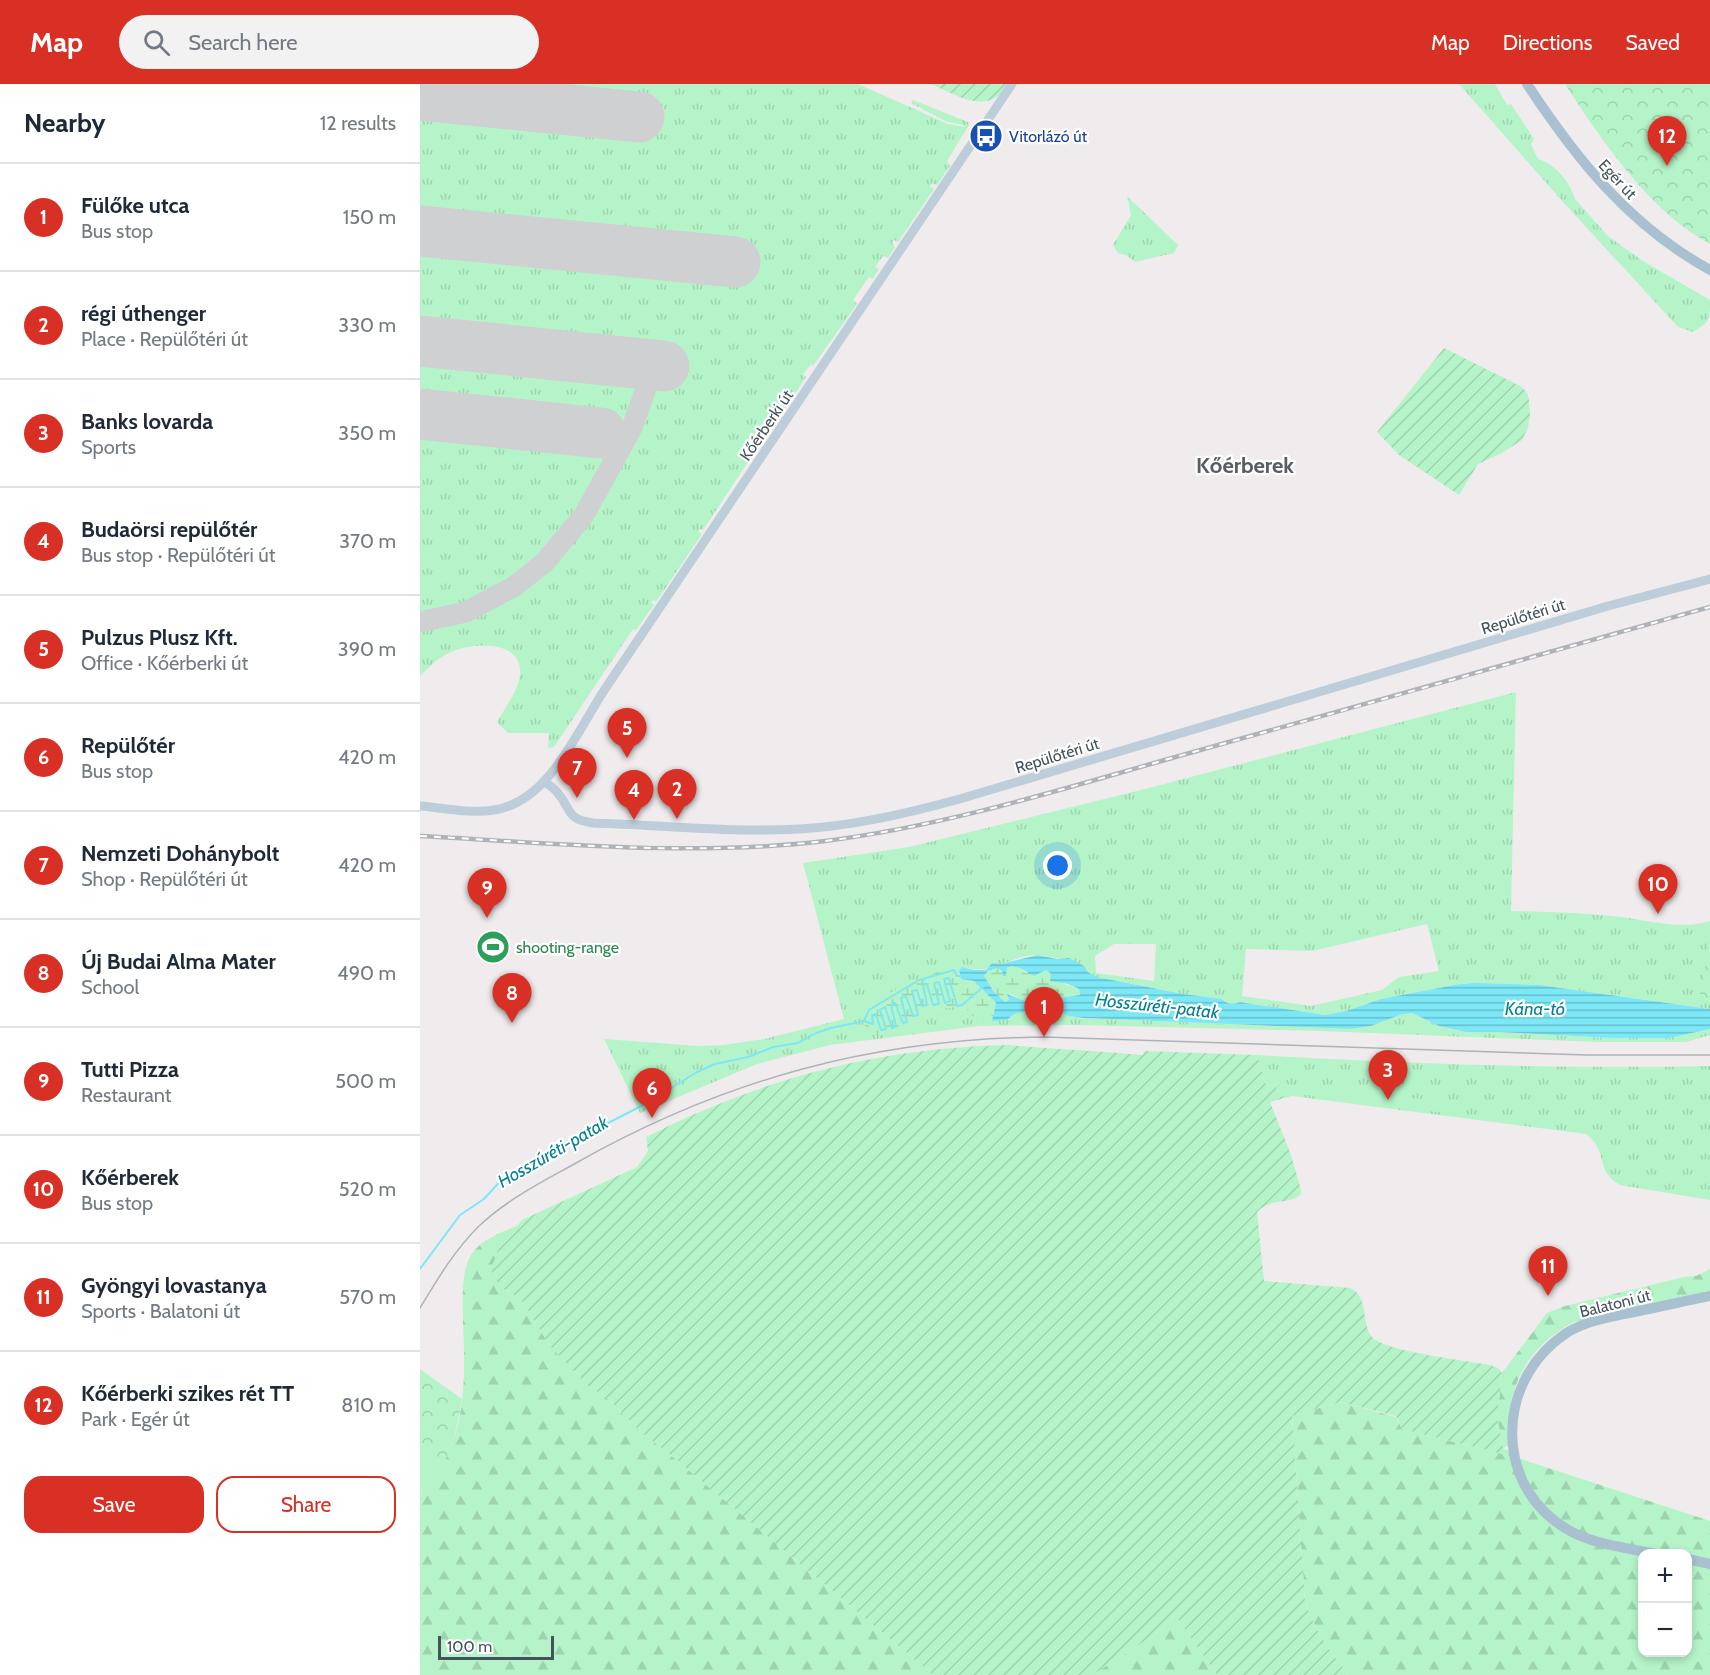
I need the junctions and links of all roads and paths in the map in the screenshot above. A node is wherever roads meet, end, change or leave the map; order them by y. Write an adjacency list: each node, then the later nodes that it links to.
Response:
1 (1012, 84): 5 (street, Kőérberki út)
2 (1527, 84): 3 (main road, Egér út)
3 (1710, 270)
4 (1710, 579): 5 (street, Repülőtéri út)
5 (545, 782): 6 (street)
6 (420, 806)
7 (1710, 1296): 8 (main road, Balatoni út)
8 (1638, 1550)
9 (1692, 1560): 10 (main road)
10 (1710, 1564)

